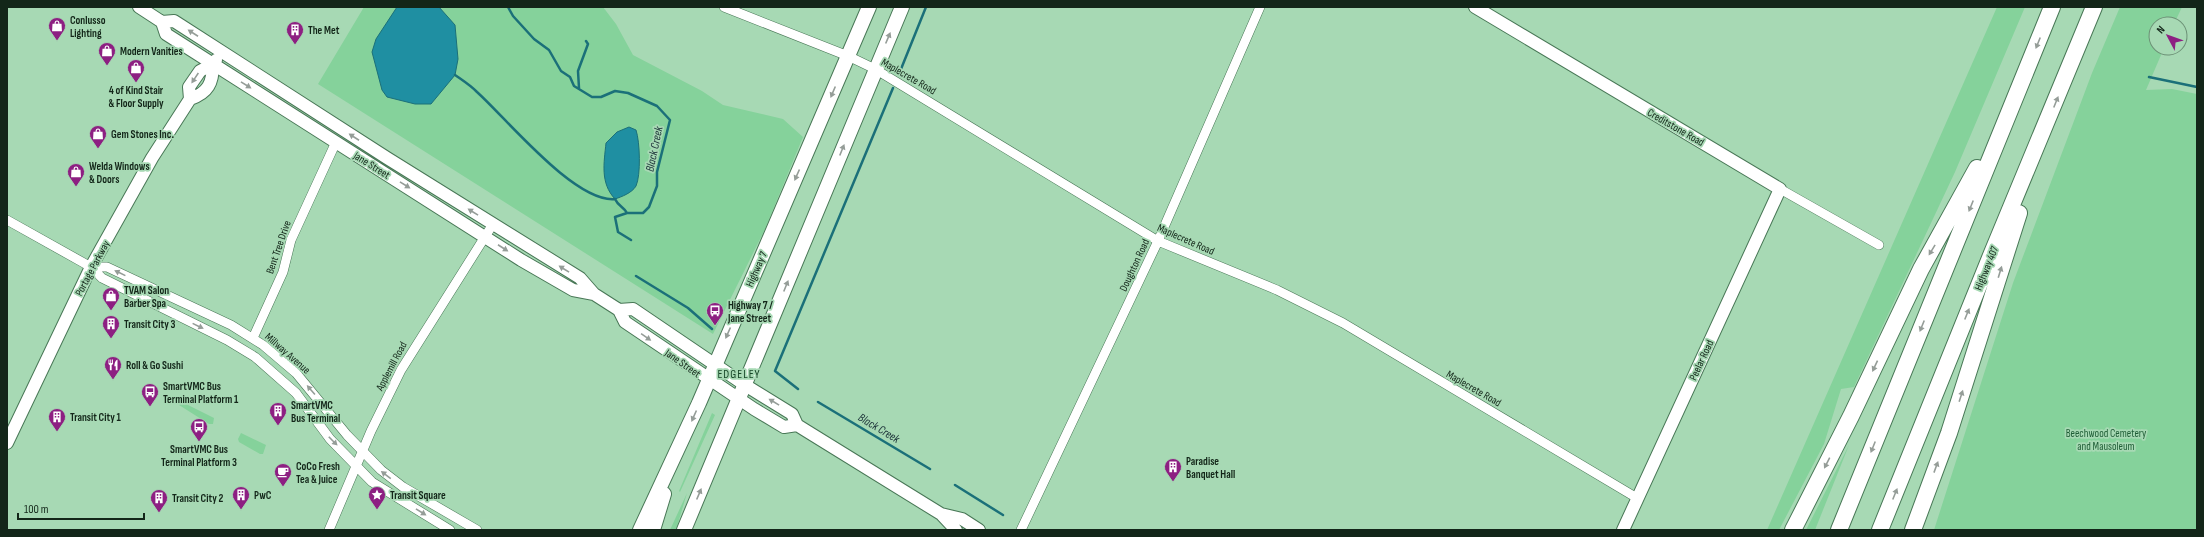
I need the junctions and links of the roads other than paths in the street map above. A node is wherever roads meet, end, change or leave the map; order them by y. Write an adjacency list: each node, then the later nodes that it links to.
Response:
1 (139, 7): 9 (main road, Jane Street)
2 (724, 7): 11 (street, Maplecrete Road)
3 (869, 7): 11 (main road, Highway 7)
4 (902, 7): 13 (main road, one-way to 4)
5 (1260, 7): 21 (street, Doughton Road)
6 (1475, 7): 17 (main road, Creditstone Road)
7 (2052, 7): 14 (highway, one-way to 14)
8 (2094, 7): 15 (highway, Highway 407, one-way to 8)
9 (162, 22): 10 (main road, Jane Street, one-way to 9); 12 (main road, Jane Street)
10 (222, 52): 12 (main road, Portage Parkway); 19 (main road, Jane Street, one-way to 10)
11 (848, 56): 13 (street, Maplecrete Road); 27 (main road, Highway 7, one-way to 27)
12 (213, 64): 16 (main road, Jane Street, one-way to 16); 23 (main road, Portage Parkway)
13 (875, 70): 21 (street, Maplecrete Road); 29 (main road, one-way to 13)
14 (2017, 92): 49 (highway, one-way to 49); 50 (highway, one-way to 50)
15 (2041, 138): 51 (highway, Highway 407, one-way to 15); 52 (highway, one-way to 15)
16 (336, 142): 20 (main road, Jane Street, one-way to 20); 26 (street, Bent Tree Drive)
17 (1780, 189): 22 (street, Creditstone Road); 36 (main road, Peelar Road)
18 (7, 220): 23 (street, Millway Avenue)
19 (493, 224): 20 (street, Applemill Road); 24 (main road, Jane Street, one-way to 19)
20 (485, 236): 24 (main road, Jane Street, one-way to 24); 33 (street, Applemill Road)
21 (1158, 241): 36 (street, Maplecrete Road); 47 (street, Doughton Road)
22 (1879, 245)
23 (91, 267): 26 (street, Millway Avenue, one-way to 23); 32 (main road, Portage Parkway); 35 (street, Millway Avenue, one-way to 35)
24 (594, 294): 25 (main road, Jane Street)
25 (619, 310): 27 (main road, Jane Street); 28 (main road, Jane Street, one-way to 28)
26 (253, 338): 33 (street, Millway Avenue, one-way to 26)
27 (715, 365): 28 (main road, Highway 7); 29 (main road, Jane Street)
28 (708, 380): 30 (main road, Jane Street); 34 (main road, Highway 7, one-way to 34)
29 (745, 385): 30 (main road); 31 (main road, Jane Street, one-way to 29)
30 (738, 399): 31 (main road, Jane Street); 44 (main road, one-way to 30)
31 (797, 425): 37 (main road, Jane Street)
32 (7, 443)
33 (363, 452): 35 (street, Applemill Road); 38 (street, Millway Avenue, one-way to 33)
34 (672, 463): 42 (main road, Highway 7); 43 (main road)
35 (357, 464): 39 (street, Applemill Road); 40 (street, Millway Avenue, one-way to 40)
36 (1637, 498): 48 (main road, Peelar Road)
37 (941, 514): 45 (main road, Jane Street); 46 (main road, Jane Street)
38 (466, 527): 41 (street, Millway Avenue)
39 (329, 530)
40 (450, 530)
41 (477, 530)
42 (640, 530)
43 (653, 530)
44 (684, 530)
45 (956, 530)
46 (980, 530)
47 (1021, 530)
48 (1623, 530)
49 (1793, 530)
50 (1839, 530)
51 (1880, 530)
52 (1913, 530)

